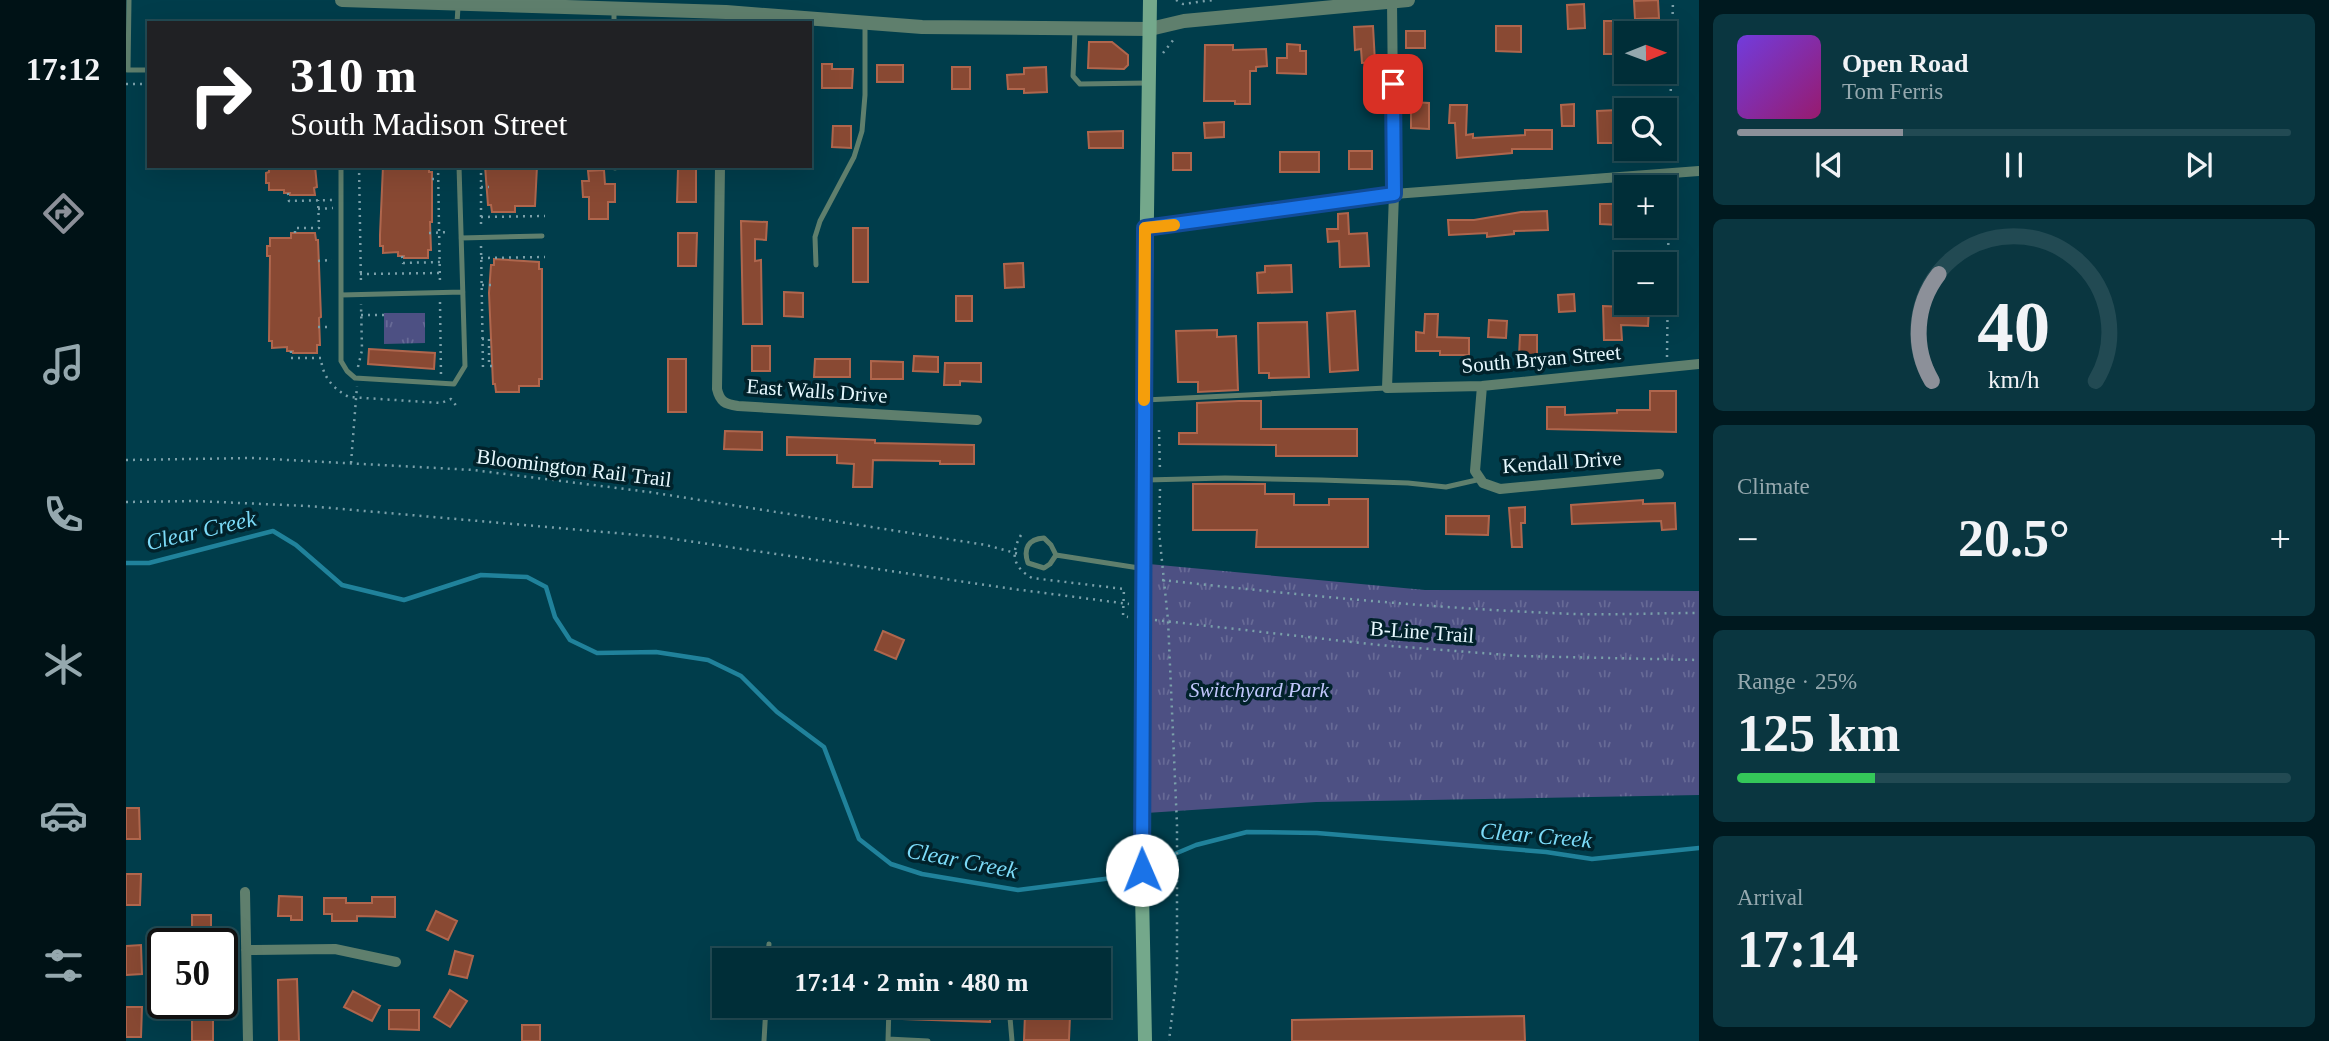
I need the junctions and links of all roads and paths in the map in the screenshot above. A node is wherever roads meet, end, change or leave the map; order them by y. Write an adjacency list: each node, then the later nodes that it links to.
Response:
1 (129, 0): 21 (lane)
2 (342, 0): 8 (street)
3 (1150, 0): 19 (main road)
4 (1176, 0): 10 (path)
5 (1213, 0): 10 (path)
6 (1408, 0): 9 (street)
7 (1673, 0): 33 (path)
8 (458, 2): 11 (street); 13 (lane)
9 (1392, 2): 16 (street); 39 (street)
10 (1183, 4): 16 (path)
11 (614, 16): 12 (street)
12 (726, 18): 14 (street)
13 (457, 21)
14 (809, 21)
15 (812, 21): 17 (street)
16 (1184, 21): 19 (street); 20 (path)
17 (865, 23): 18 (street); 63 (lane)
18 (1075, 28): 19 (street); 25 (lane)
19 (1150, 29): 25 (main road)
20 (1161, 57)
21 (127, 70): 22 (lane)
22 (147, 70)
23 (126, 83): 24 (path)
24 (147, 83)
25 (1149, 83): 48 (main road)
26 (341, 168): 44 (lane)
27 (359, 168): 65 (path)
28 (439, 168): 35 (path)
29 (459, 168): 55 (lane)
30 (481, 168): 36 (path)
31 (720, 168): 89 (street, East Walls Drive)
32 (1699, 171): 33 (street)
33 (1669, 174): 39 (street); 82 (path)
34 (432, 179): 35 (path)
35 (439, 179): 50 (path)
36 (481, 187): 37 (path); 47 (path)
37 (489, 187)
38 (288, 193): 43 (path)
39 (1394, 194): 48 (street); 87 (street)
40 (295, 195): 43 (path)
41 (318, 200): 42 (path); 43 (path); 45 (path)
42 (329, 200)
43 (295, 201)
44 (341, 208): 45 (path); 71 (lane)
45 (318, 209): 52 (path)
46 (545, 216): 47 (path)
47 (481, 217): 49 (path)
48 (1145, 228): 88 (main road)
49 (481, 229)
50 (439, 232): 51 (path); 53 (path); 62 (path)
51 (452, 232)
52 (295, 233)
53 (429, 233)
54 (542, 236): 55 (lane)
55 (461, 238): 70 (lane)
56 (481, 246): 59 (path)
57 (402, 256): 62 (path)
58 (545, 257): 59 (path)
59 (481, 258): 67 (path)
60 (332, 260): 61 (path)
61 (318, 261)
62 (440, 262): 64 (path)
63 (816, 265)
64 (440, 273): 65 (path); 66 (path)
65 (360, 274): 69 (path)
66 (440, 285)
67 (482, 285): 68 (path); 78 (path)
68 (492, 285)
69 (361, 287)
70 (463, 292): 71 (lane); 71 (lane)
71 (341, 295)
72 (440, 302): 84 (path)
73 (361, 304): 74 (path)
74 (361, 315): 75 (path); 81 (path)
75 (384, 315)
76 (318, 327): 77 (path)
77 (332, 327)
78 (482, 339): 80 (path); 83 (path)
79 (1699, 364): 82 (street, South Bryan Street)
80 (494, 366)
81 (358, 367)
82 (1667, 367): 86 (street, South Bryan Street)
83 (482, 369)
84 (442, 375)
85 (357, 386): 91 (path)
86 (1482, 386): 87 (street, South Bryan Street); 94 (street, Kendall Drive)
87 (1387, 387): 88 (lane)
88 (1152, 399): 93 (path); 95 (main road)
89 (977, 420)
90 (126, 460): 91 (path, Bloomington Rail Trail)
91 (351, 464): 98 (path, Bloomington Rail Trail)
92 (1659, 474): 94 (street, Kendall Drive)
93 (1160, 479): 94 (lane); 95 (lane); 101 (path)
94 (1481, 479)
95 (1143, 480): 100 (main road)
96 (126, 502): 103 (path)
97 (1021, 535): 98 (path)
98 (1013, 553): 103 (path)
99 (1056, 555): 99 (lane); 100 (lane)
100 (1142, 569): 102 (main road)
101 (1162, 580): 104 (path); 107 (path)
102 (1143, 603): 103 (path); 106 (main road)
103 (1124, 605): 105 (path)
104 (1699, 613)
105 (1123, 616)
106 (1143, 620): 107 (path, B-Line Trail); 122 (main road)
107 (1168, 620): 108 (path, B-Line Trail); 123 (path)
108 (1699, 660)
109 (245, 892): 112 (street)
110 (769, 944): 111 (lane)
111 (769, 948)
112 (246, 950): 113 (street); 118 (street)
113 (396, 962)
114 (765, 1018): 119 (lane)
115 (889, 1018): 117 (lane)
116 (1010, 1018): 121 (lane)
117 (888, 1040): 120 (lane)
118 (248, 1041)
119 (764, 1041)
120 (928, 1041)
121 (1012, 1041)
122 (1145, 1041)
123 (1169, 1041)

